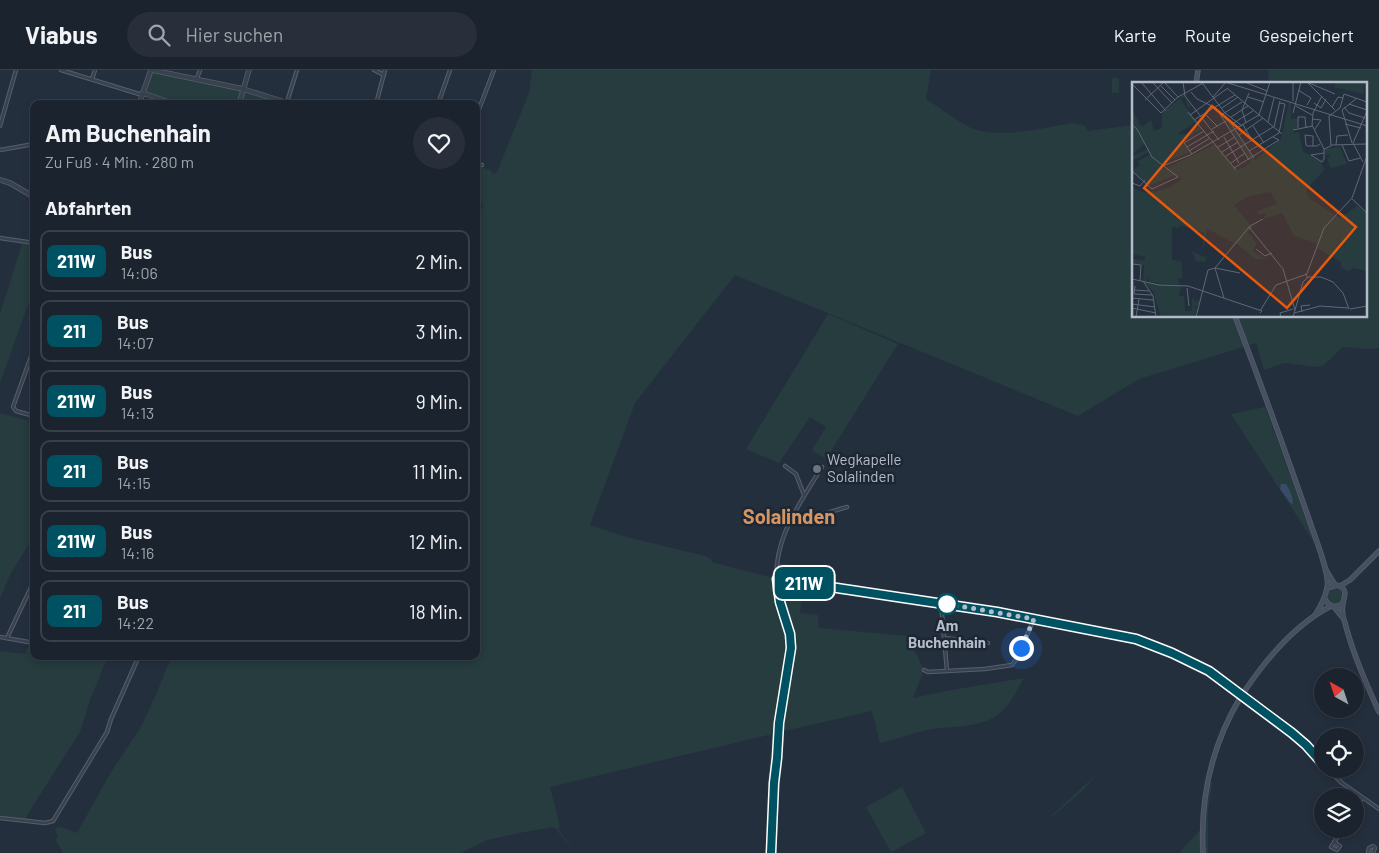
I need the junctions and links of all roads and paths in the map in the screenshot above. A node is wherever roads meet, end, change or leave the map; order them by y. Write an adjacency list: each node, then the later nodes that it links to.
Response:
1 (16, 70): 25 (street)
2 (61, 70): 14 (street)
3 (95, 70): 14 (street)
4 (152, 70): 13 (street); 16 (street)
5 (200, 70): 13 (street)
6 (249, 70): 15 (street)
7 (297, 70): 21 (street)
8 (374, 70): 12 (street)
9 (385, 70): 12 (street)
10 (450, 70): 23 (street)
11 (494, 70): 24 (street)
12 (384, 75): 22 (street)
13 (197, 78): 15 (street)
14 (92, 79): 16 (street)
15 (243, 89): 19 (street); 20 (street)
16 (143, 93): 17 (street); 18 (street)
17 (140, 100)
18 (163, 100)
19 (240, 100)
20 (279, 100)
21 (290, 100)
22 (377, 100)
23 (439, 100)
24 (480, 107)
25 (0, 126)
26 (30, 145): 27 (street)
27 (0, 150)
28 (0, 180): 29 (street)
29 (30, 196)
30 (0, 238): 31 (street)
31 (30, 242)
32 (1236, 318): 41 (main road)
33 (30, 360): 34 (street)
34 (30, 415)
35 (784, 466): 37 (street)
36 (822, 468): 37 (street)
37 (804, 495): 39 (street)
38 (847, 507): 39 (street)
39 (792, 517): 42 (street)
40 (1379, 551): 43 (main road)
41 (1325, 568): 44 (main road); 45 (main road)
42 (777, 579): 49 (street); 72 (street)
43 (1350, 580): 44 (main road); 47 (main road)
44 (1338, 585): 45 (main road); 47 (main road)
45 (1328, 588): 48 (main road)
46 (30, 589): 56 (street)
47 (1344, 590): 50 (main road)
48 (1325, 599): 51 (main road); 52 (main road)
49 (941, 603): 53 (street); 57 (street)
50 (1343, 603): 51 (main road); 54 (main road)
51 (1333, 606): 52 (main road); 54 (main road)
52 (1315, 615): 73 (main road, bridge)
53 (1034, 619): 62 (street); 64 (street)
54 (1344, 620): 63 (main road)
55 (0, 637): 56 (street)
56 (7, 638): 58 (street)
57 (944, 638): 59 (street); 62 (street)
58 (30, 641)
59 (988, 643)
60 (137, 660): 69 (street)
61 (924, 670): 62 (street)
62 (947, 671)
63 (1379, 712)
64 (1314, 754)
65 (1336, 778): 66 (street)
66 (1348, 788)
67 (1364, 799): 68 (street)
68 (1379, 809)
69 (0, 818)
70 (1337, 838): 71 (street)
71 (1334, 842)
72 (771, 853)
73 (1203, 853)
74 (1368, 853): 75 (street)
75 (1374, 853)

